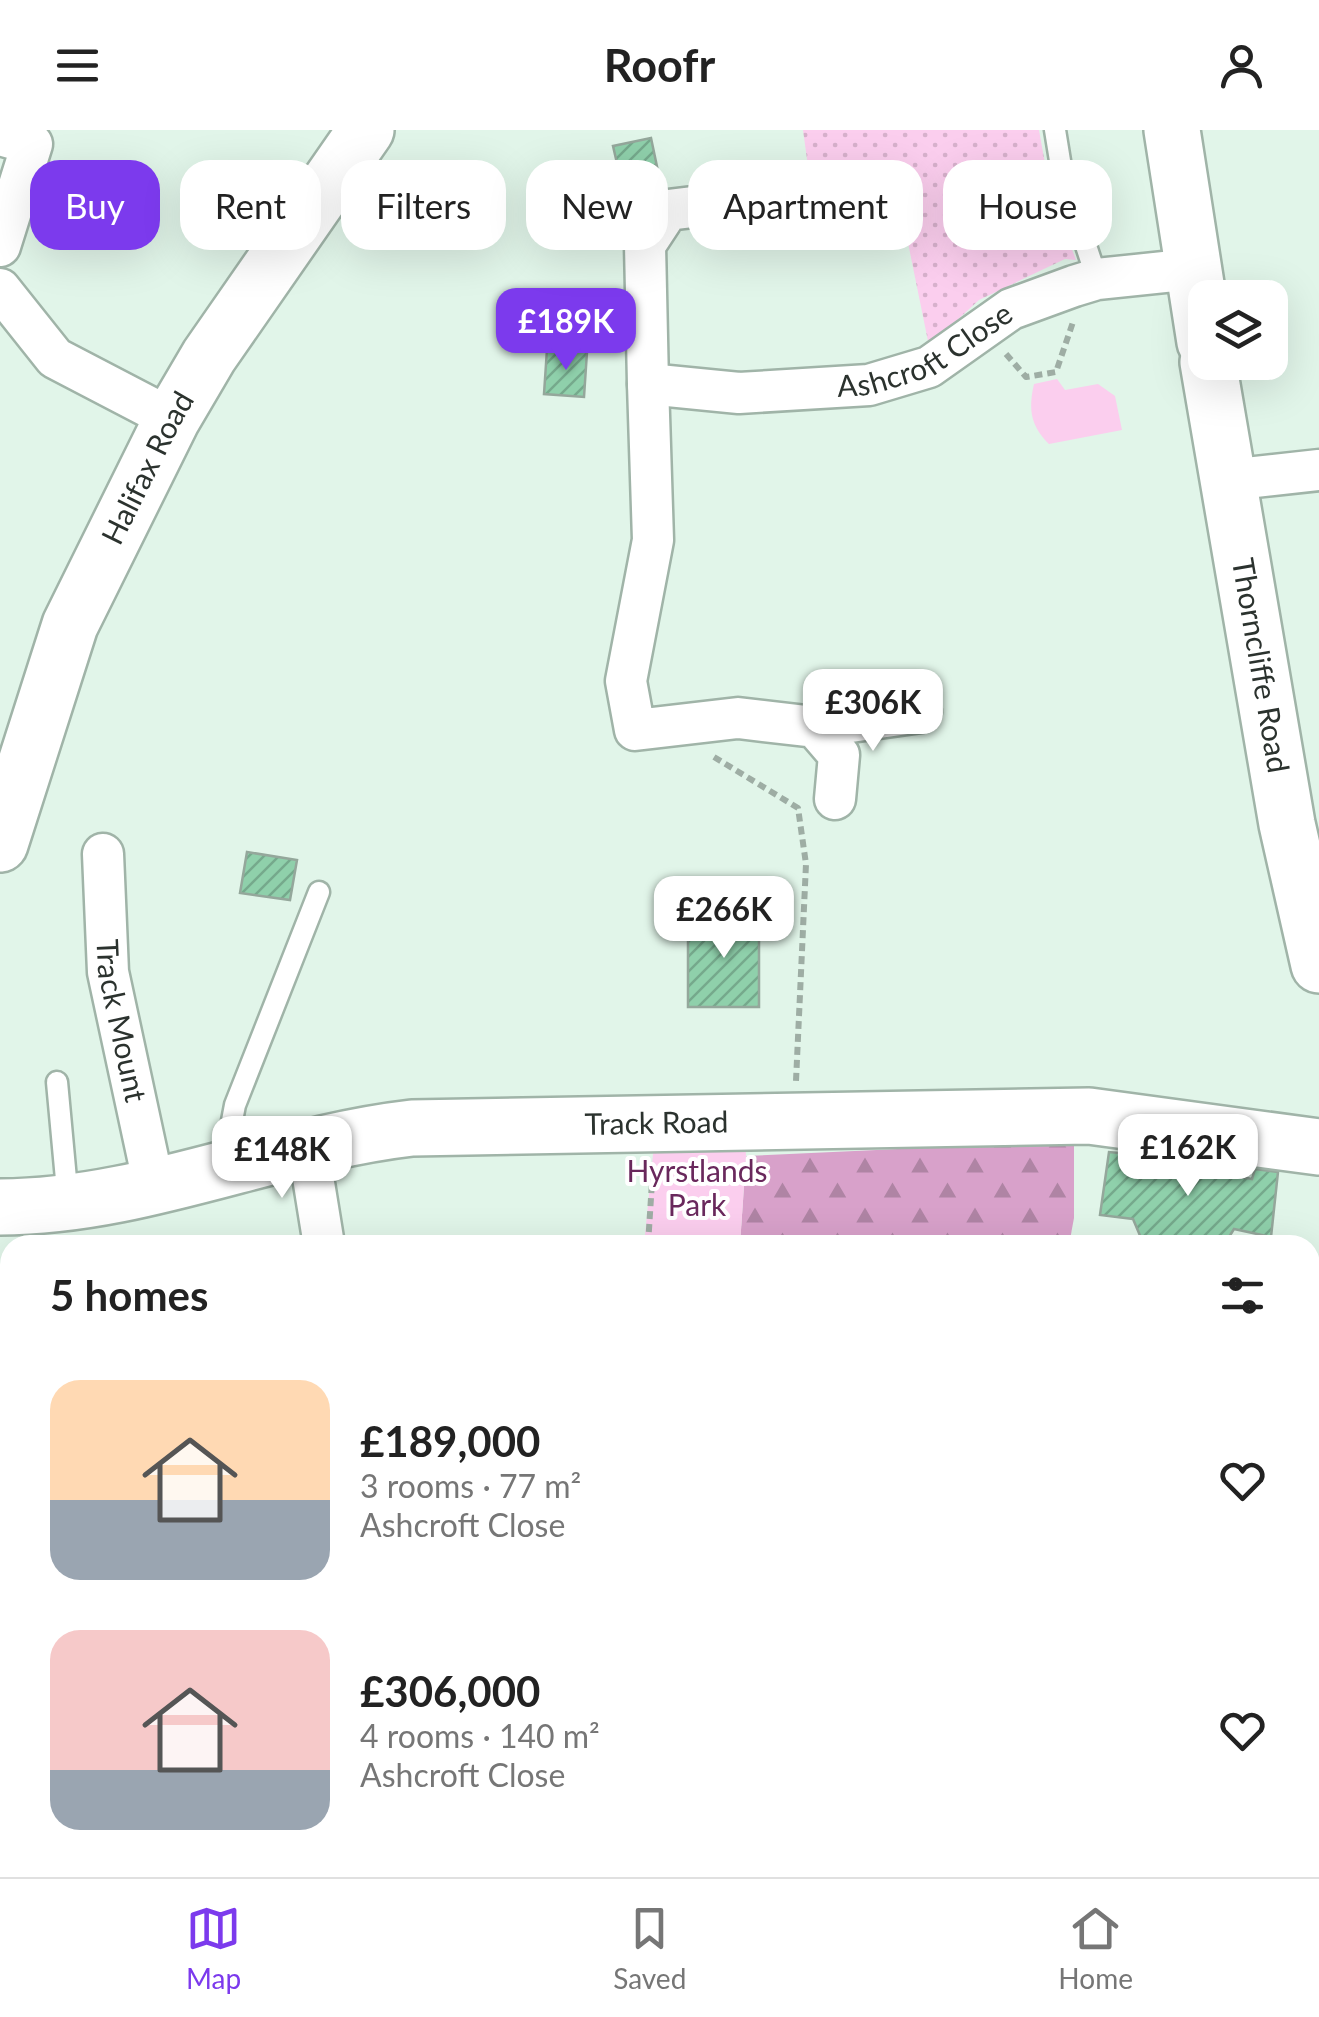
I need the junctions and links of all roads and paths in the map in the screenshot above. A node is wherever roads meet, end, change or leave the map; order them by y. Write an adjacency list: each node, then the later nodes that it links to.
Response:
1 (366, 130): 14 (street, Halifax Road)
2 (1055, 130): 9 (lane)
3 (1172, 130): 7 (street)
4 (0, 135): 6 (street)
5 (688, 207): 13 (street)
6 (0, 246)
7 (1193, 269): 8 (street); 9 (street, Ashcroft Close)
8 (1195, 280)
9 (1086, 283): 11 (street, Ashcroft Close); 11 (path)
10 (0, 290): 14 (street)
11 (985, 328): 13 (street, Ashcroft Close)
12 (1211, 380): 16 (street, Thorncliffe Road)
13 (648, 384): 18 (street)
14 (172, 419): 22 (street, Halifax Road)
15 (1319, 470): 16 (street)
16 (1228, 480): 21 (street, Thorncliffe Road)
17 (922, 712): 19 (street)
18 (665, 724): 19 (street); 27 (path)
19 (816, 727): 20 (street)
20 (835, 800)
21 (1303, 824): 25 (street, Thorncliffe Road)
22 (0, 844)
23 (103, 854): 32 (street, Track Mount)
24 (319, 892): 31 (lane)
25 (1319, 965)
26 (57, 1082): 33 (lane)
27 (794, 1122): 28 (street, Track Road); 30 (street, Track Road)
28 (656, 1124): 29 (street, Track Road); 36 (path)
29 (308, 1146): 31 (street, Track Road); 35 (street)
30 (1319, 1147)
31 (223, 1170): 32 (street, Track Road)
32 (154, 1186): 33 (street, Track Road)
33 (68, 1203): 34 (street, Track Road)
34 (6, 1207)
35 (322, 1235)
36 (649, 1235)

